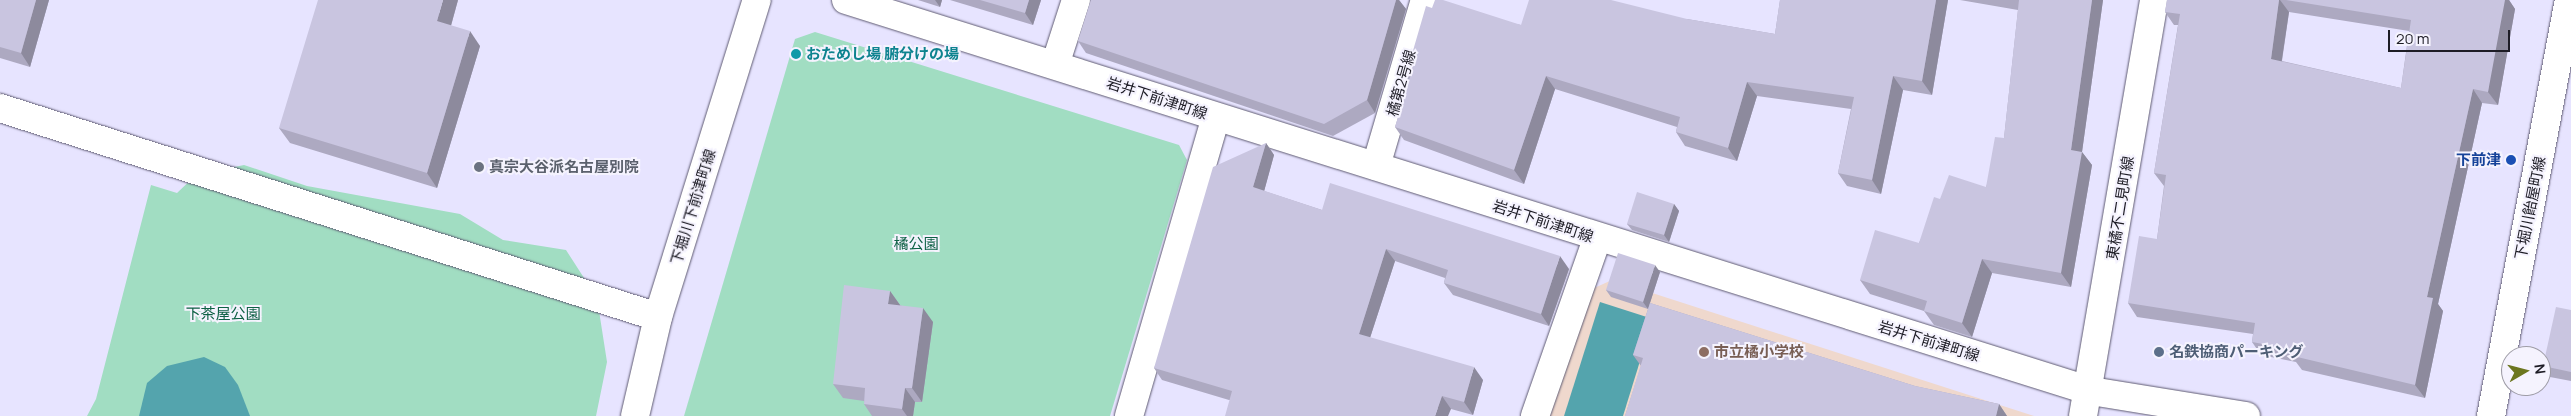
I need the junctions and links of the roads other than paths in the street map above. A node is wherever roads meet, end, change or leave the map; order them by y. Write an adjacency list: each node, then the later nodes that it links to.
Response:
1 (758, 0): 12 (street, 下堀川下前津町線)
2 (846, 0): 7 (street, 岩井下前津町線)
3 (1076, 0): 7 (street)
4 (1425, 0): 10 (street, 橘第2号線)
5 (2154, 0): 13 (street, 東橘不二見町線)
6 (2569, 0): 18 (street, 下堀川飴屋町線)
7 (1055, 65): 9 (street, 岩井下前津町線)
8 (0, 108): 12 (street)
9 (1216, 117): 10 (street, 岩井下前津町線); 15 (street)
10 (1376, 166): 11 (street, 岩井下前津町線)
11 (1597, 239): 13 (street, 岩井下前津町線); 16 (street)
12 (658, 317): 14 (street, 下堀川下前津町線)
13 (2087, 404): 17 (street, 岩井下前津町線)
14 (635, 416)
15 (1129, 416)
16 (1535, 416)
17 (2241, 416)
18 (2491, 416)

